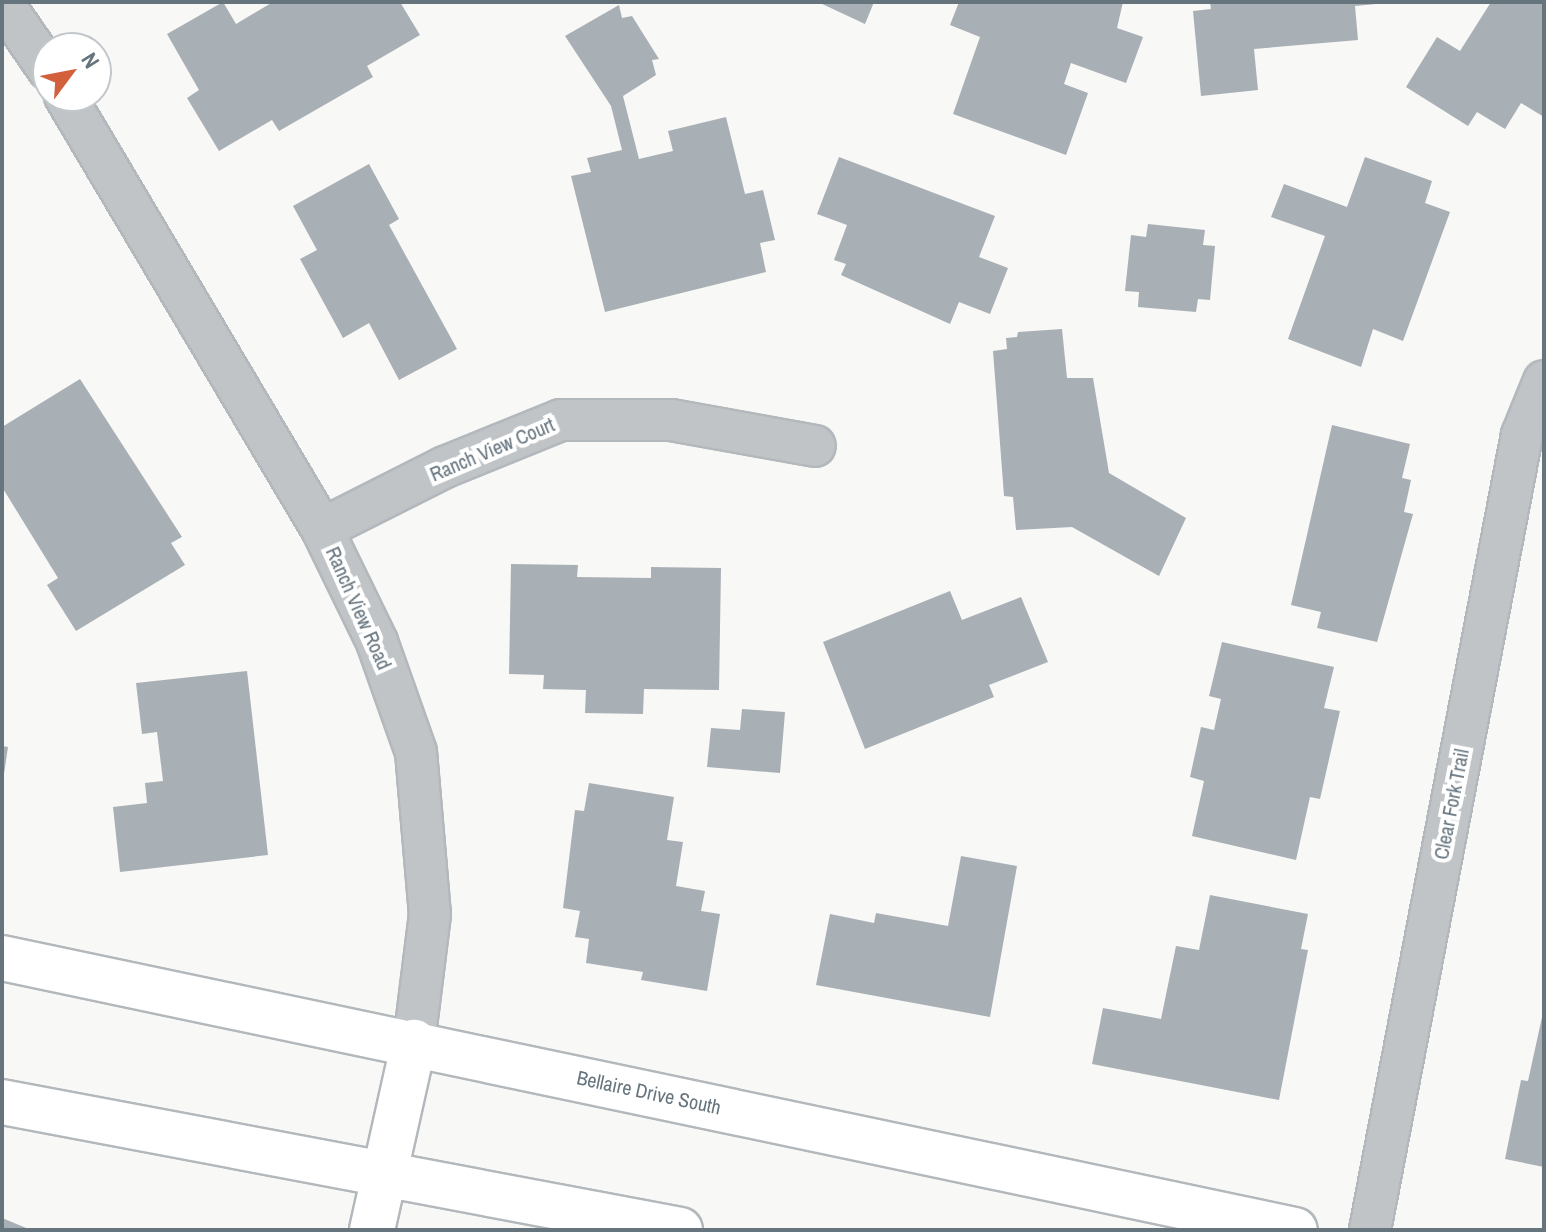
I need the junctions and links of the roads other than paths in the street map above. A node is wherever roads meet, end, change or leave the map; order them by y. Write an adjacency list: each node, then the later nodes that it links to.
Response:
1 (2, 2): 2 (street)
2 (32, 46)
3 (74, 112): 6 (street, Ranch View Road)
4 (1544, 381): 14 (street, Clear Fork Trail)
5 (815, 446): 6 (street, Ranch View Court)
6 (322, 529): 8 (street, Ranch View Road)
7 (2, 958): 8 (main road, Bellaire Drive South)
8 (414, 1042): 10 (main road, Ranch View Road); 13 (main road, Bellaire Drive South)
9 (2, 1102): 10 (main road)
10 (384, 1172): 11 (main road, Ranch View Road); 12 (main road)
11 (372, 1230)
12 (680, 1230)
13 (1295, 1230)
14 (1370, 1230)

